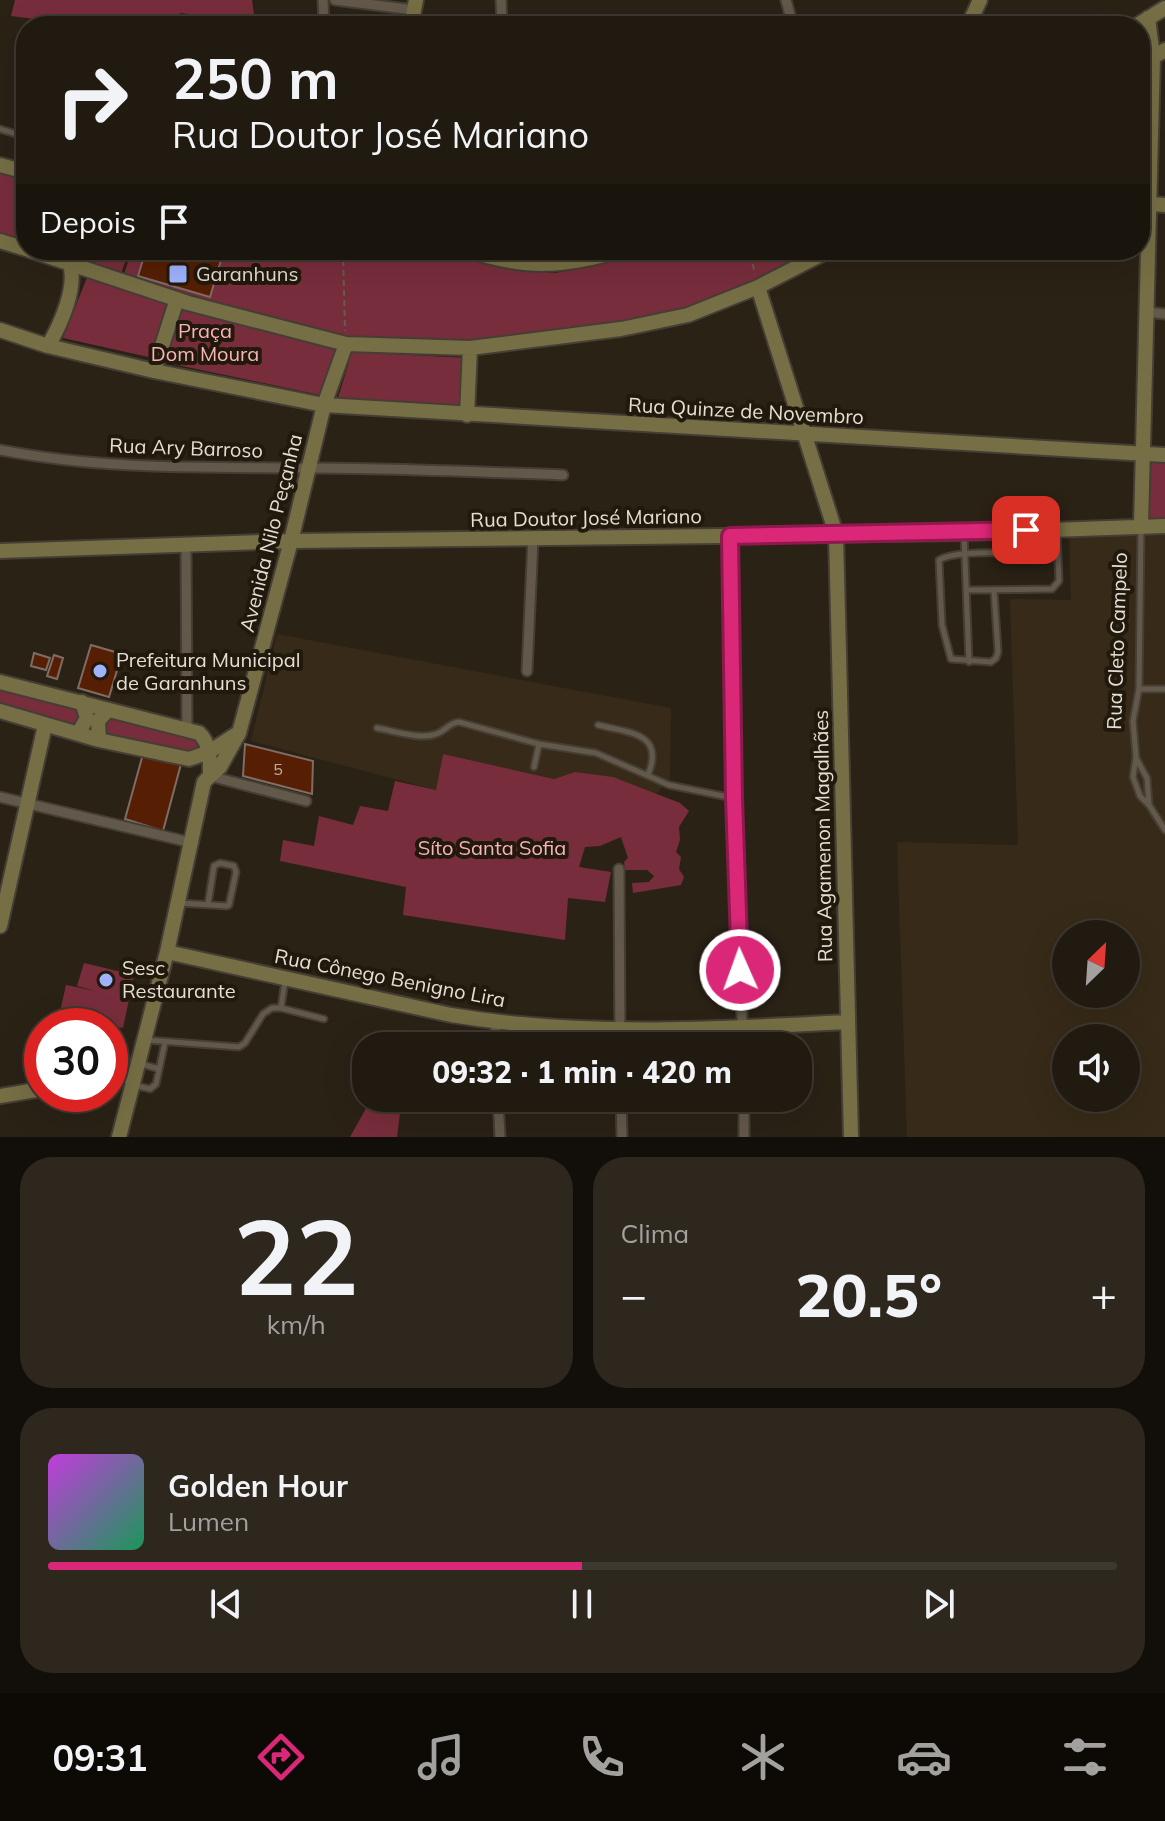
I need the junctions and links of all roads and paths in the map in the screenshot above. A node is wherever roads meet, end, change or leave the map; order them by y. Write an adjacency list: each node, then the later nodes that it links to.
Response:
1 (335, 0): 2 (street)
2 (415, 5)
3 (1153, 57): 4 (main road)
4 (1152, 204): 5 (main road)
5 (1150, 247)
6 (58, 260): 13 (main road)
7 (343, 260): 19 (path)
8 (524, 260): 9 (main road)
9 (581, 260)
10 (751, 260): 14 (path)
11 (806, 260): 14 (main road)
12 (1149, 260): 16 (main road)
13 (70, 264): 15 (main road); 20 (main road)
14 (757, 281): 21 (main road); 25 (main road, Rua Agamenon Magalhães)
15 (177, 299): 19 (main road); 22 (main road)
16 (1147, 312): 17 (street); 27 (main road)
17 (1165, 314)
18 (0, 330): 20 (main road, Rua Quinze de Novembro)
19 (345, 341): 21 (main road); 23 (main road, Avenida Nilo Peçanha)
20 (48, 346): 22 (main road, Rua Quinze de Novembro)
21 (470, 348): 24 (main road)
22 (154, 371): 23 (main road, Rua Quinze de Novembro)
23 (324, 405): 24 (main road, Rua Quinze de Novembro); 29 (main road, Avenida Nilo Peçanha)
24 (467, 415): 25 (main road, Rua Quinze de Novembro)
25 (803, 434): 27 (main road, Rua Quinze de Novembro); 35 (main road, Rua Agamenon Magalhães)
26 (0, 450): 29 (street, Rua Ary Barroso)
27 (1142, 454): 28 (main road, Rua Quinze de Novembro); 31 (main road)
28 (1165, 455)
29 (307, 468): 30 (street, Rua Ary Barroso); 38 (main road, Avenida Nilo Peçanha)
30 (563, 475)
31 (1141, 526): 32 (main road, Rua Doutor José Mariano); 33 (main road, Rua Doutor José Mariano); 48 (lane, Rua Cleto Campelo)
32 (1165, 526)
33 (1057, 529): 34 (main road, Rua Doutor José Mariano); 42 (lane)
34 (964, 533): 35 (main road, Rua Doutor José Mariano); 41 (lane)
35 (836, 534): 36 (main road, Rua Doutor José Mariano); 84 (main road, Rua Agamenon Magalhães)
36 (730, 536): 37 (main road, Rua Doutor José Mariano); 68 (street)
37 (533, 539): 38 (main road, Rua Doutor José Mariano); 46 (street)
38 (291, 541): 39 (main road, Rua Doutor José Mariano); 57 (main road, Avenida Nilo Peçanha)
39 (186, 544): 40 (main road, Rua Doutor José Mariano); 56 (street)
40 (4, 551)
41 (964, 554): 42 (lane); 43 (lane); 45 (lane)
42 (1058, 555): 44 (lane)
43 (966, 590): 44 (lane); 45 (lane)
44 (994, 591): 45 (lane)
45 (969, 662)
46 (527, 671)
47 (0, 682): 50 (main road)
48 (1139, 689): 49 (lane); 62 (lane, Rua Cleto Campelo)
49 (1165, 689)
50 (82, 702): 51 (main road); 58 (main road)
51 (108, 710): 56 (main road); 59 (main road)
52 (0, 711): 53 (main road)
53 (45, 725): 58 (main road); 70 (main road)
54 (598, 725): 65 (lane)
55 (377, 728): 60 (lane)
56 (187, 730): 61 (main road)
57 (239, 733): 61 (main road); 66 (main road, Avenida Nilo Peçanha)
58 (78, 734): 59 (main road)
59 (99, 740): 63 (main road)
60 (539, 744): 64 (lane); 65 (lane)
61 (209, 752): 63 (main road); 66 (main road)
62 (1136, 757): 71 (lane); 71 (lane)
63 (189, 759): 66 (main road)
64 (534, 767)
65 (648, 775): 68 (lane)
66 (207, 779): 69 (street); 73 (main road)
67 (0, 797): 70 (street)
68 (734, 798): 85 (street)
69 (306, 801)
70 (28, 802): 73 (street); 77 (main road)
71 (1149, 805): 72 (lane)
72 (1165, 830)
73 (193, 843): 75 (main road)
74 (619, 869): 86 (street)
75 (179, 902): 76 (lane); 79 (main road)
76 (208, 904): 76 (lane)
77 (2, 908): 78 (main road)
78 (0, 926)
79 (167, 952): 80 (main road, Rua Cônego Benigno Lira); 89 (main road)
80 (285, 979): 81 (lane); 83 (main road, Rua Cônego Benigno Lira)
81 (281, 1008): 82 (lane); 90 (lane)
82 (324, 1019)
83 (496, 1022): 86 (main road, Rua Cônego Benigno Lira); 87 (street)
84 (848, 1022): 85 (main road, Rua Cônego Benigno Lira); 103 (main road, Rua Agamenon Magalhães)
85 (743, 1027): 86 (main road, Rua Cônego Benigno Lira); 88 (street)
86 (620, 1029)
87 (496, 1032)
88 (743, 1032)
89 (145, 1040): 90 (lane); 92 (main road)
90 (165, 1042): 91 (lane)
91 (159, 1069): 92 (lane); 92 (lane)
92 (135, 1074): 93 (main road); 99 (main road)
93 (128, 1075)
94 (24, 1092): 95 (main road)
95 (0, 1096)
96 (499, 1112): 100 (street)
97 (621, 1112): 101 (street)
98 (744, 1112): 102 (street)
99 (119, 1137)
100 (500, 1137)
101 (622, 1137)
102 (744, 1137)
103 (851, 1137)

